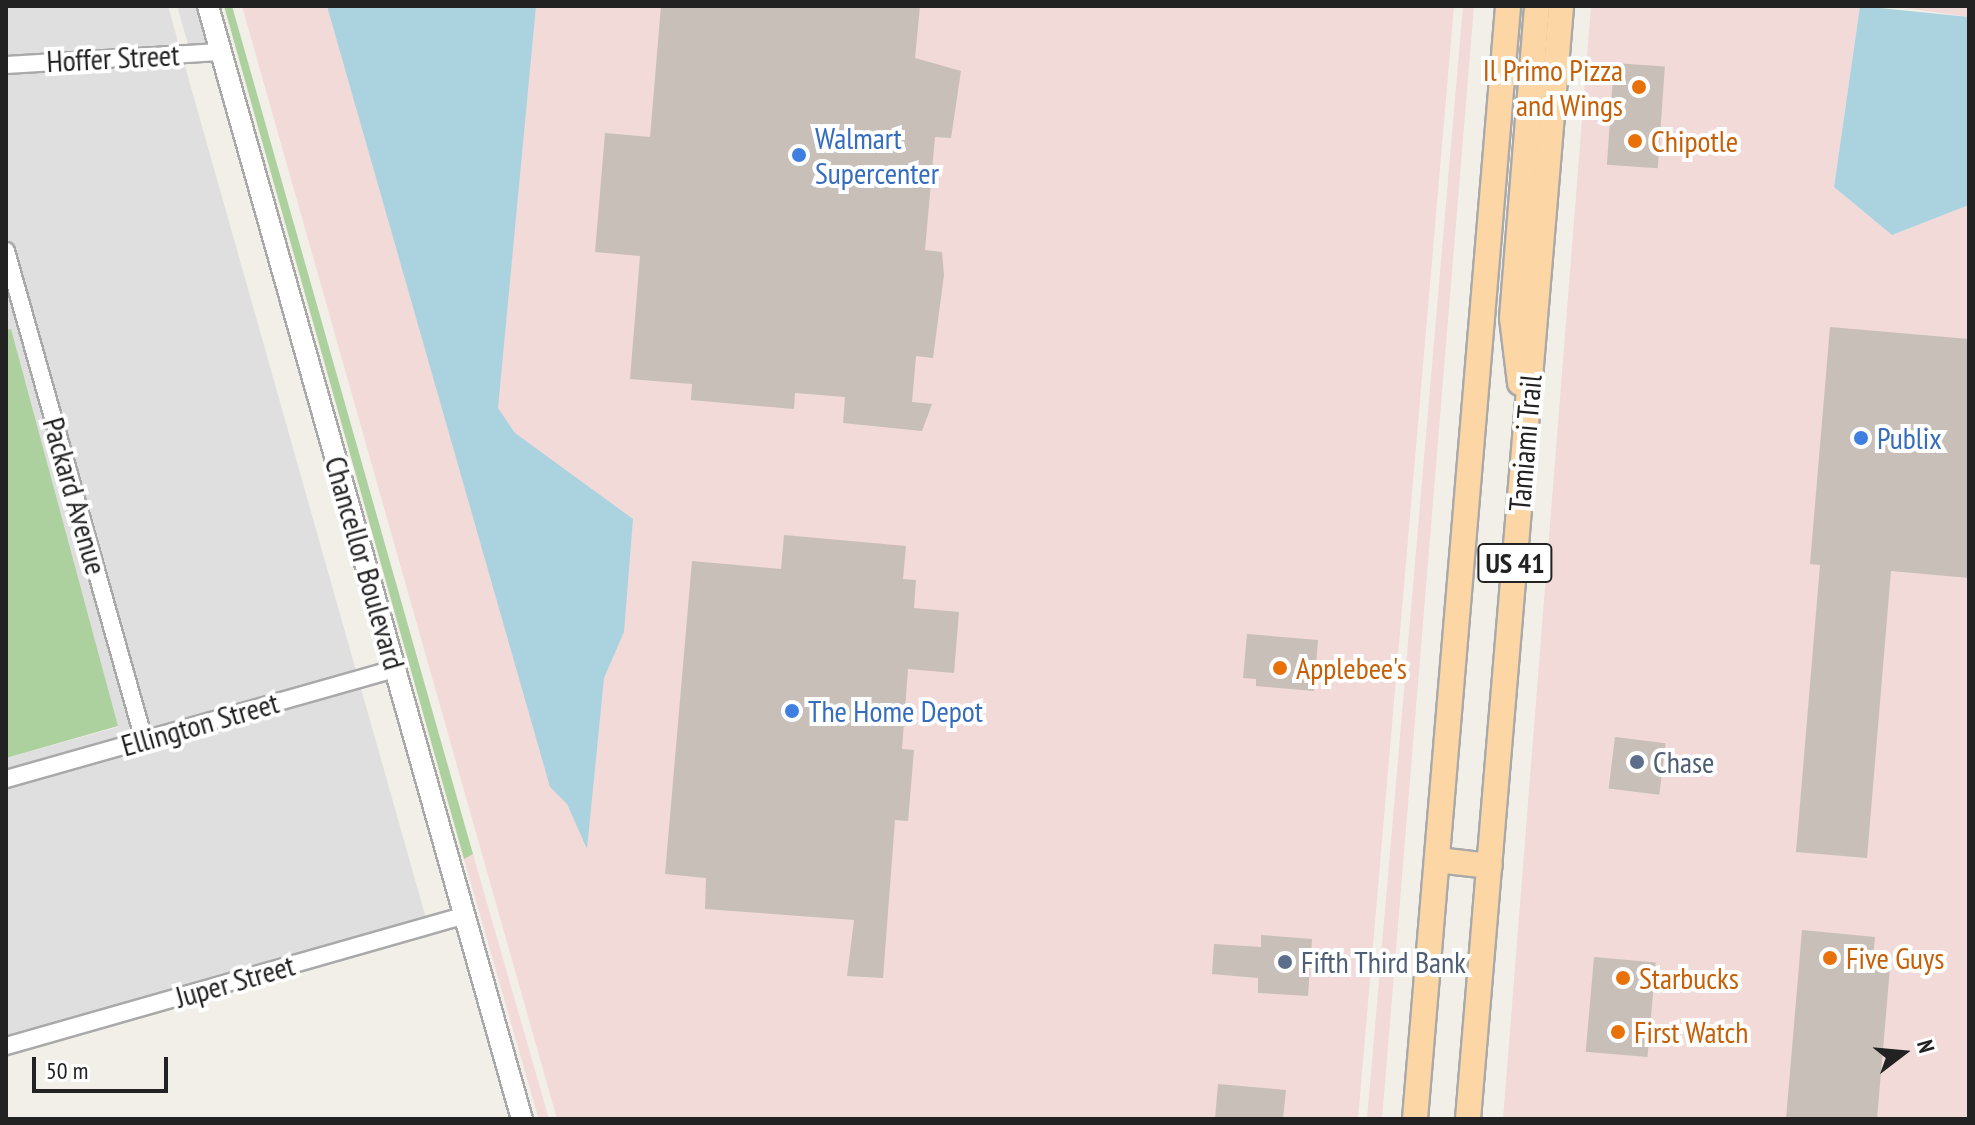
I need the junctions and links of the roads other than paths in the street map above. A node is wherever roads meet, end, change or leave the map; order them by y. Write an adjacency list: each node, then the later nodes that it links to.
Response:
1 (208, 6): 5 (street, Chancellor Boulevard)
2 (1508, 6): 13 (main road, Tamiami Trail / US 41)
3 (1537, 6): 9 (main road)
4 (1561, 6): 9 (main road, Tamiami Trail / US 41)
5 (220, 52): 6 (street, Hoffer Street); 10 (street, Chancellor Boulevard)
6 (6, 65)
7 (6, 251): 8 (street, Packard Avenue)
8 (15, 313): 11 (street, Packard Avenue)
9 (1526, 433): 14 (main road, Tamiami Trail / US 41)
10 (395, 669): 11 (street, Ellington Street); 15 (street, Chancellor Boulevard)
11 (144, 740): 12 (street, Ellington Street)
12 (6, 779)
13 (1437, 860): 14 (main road); 18 (main road, Tamiami Trail / US 41)
14 (1490, 866): 19 (main road, Tamiami Trail / US 41)
15 (465, 915): 16 (street, Juper Street); 17 (street, Chancellor Boulevard)
16 (6, 1046)
17 (522, 1119)
18 (1415, 1119)
19 (1468, 1119)

